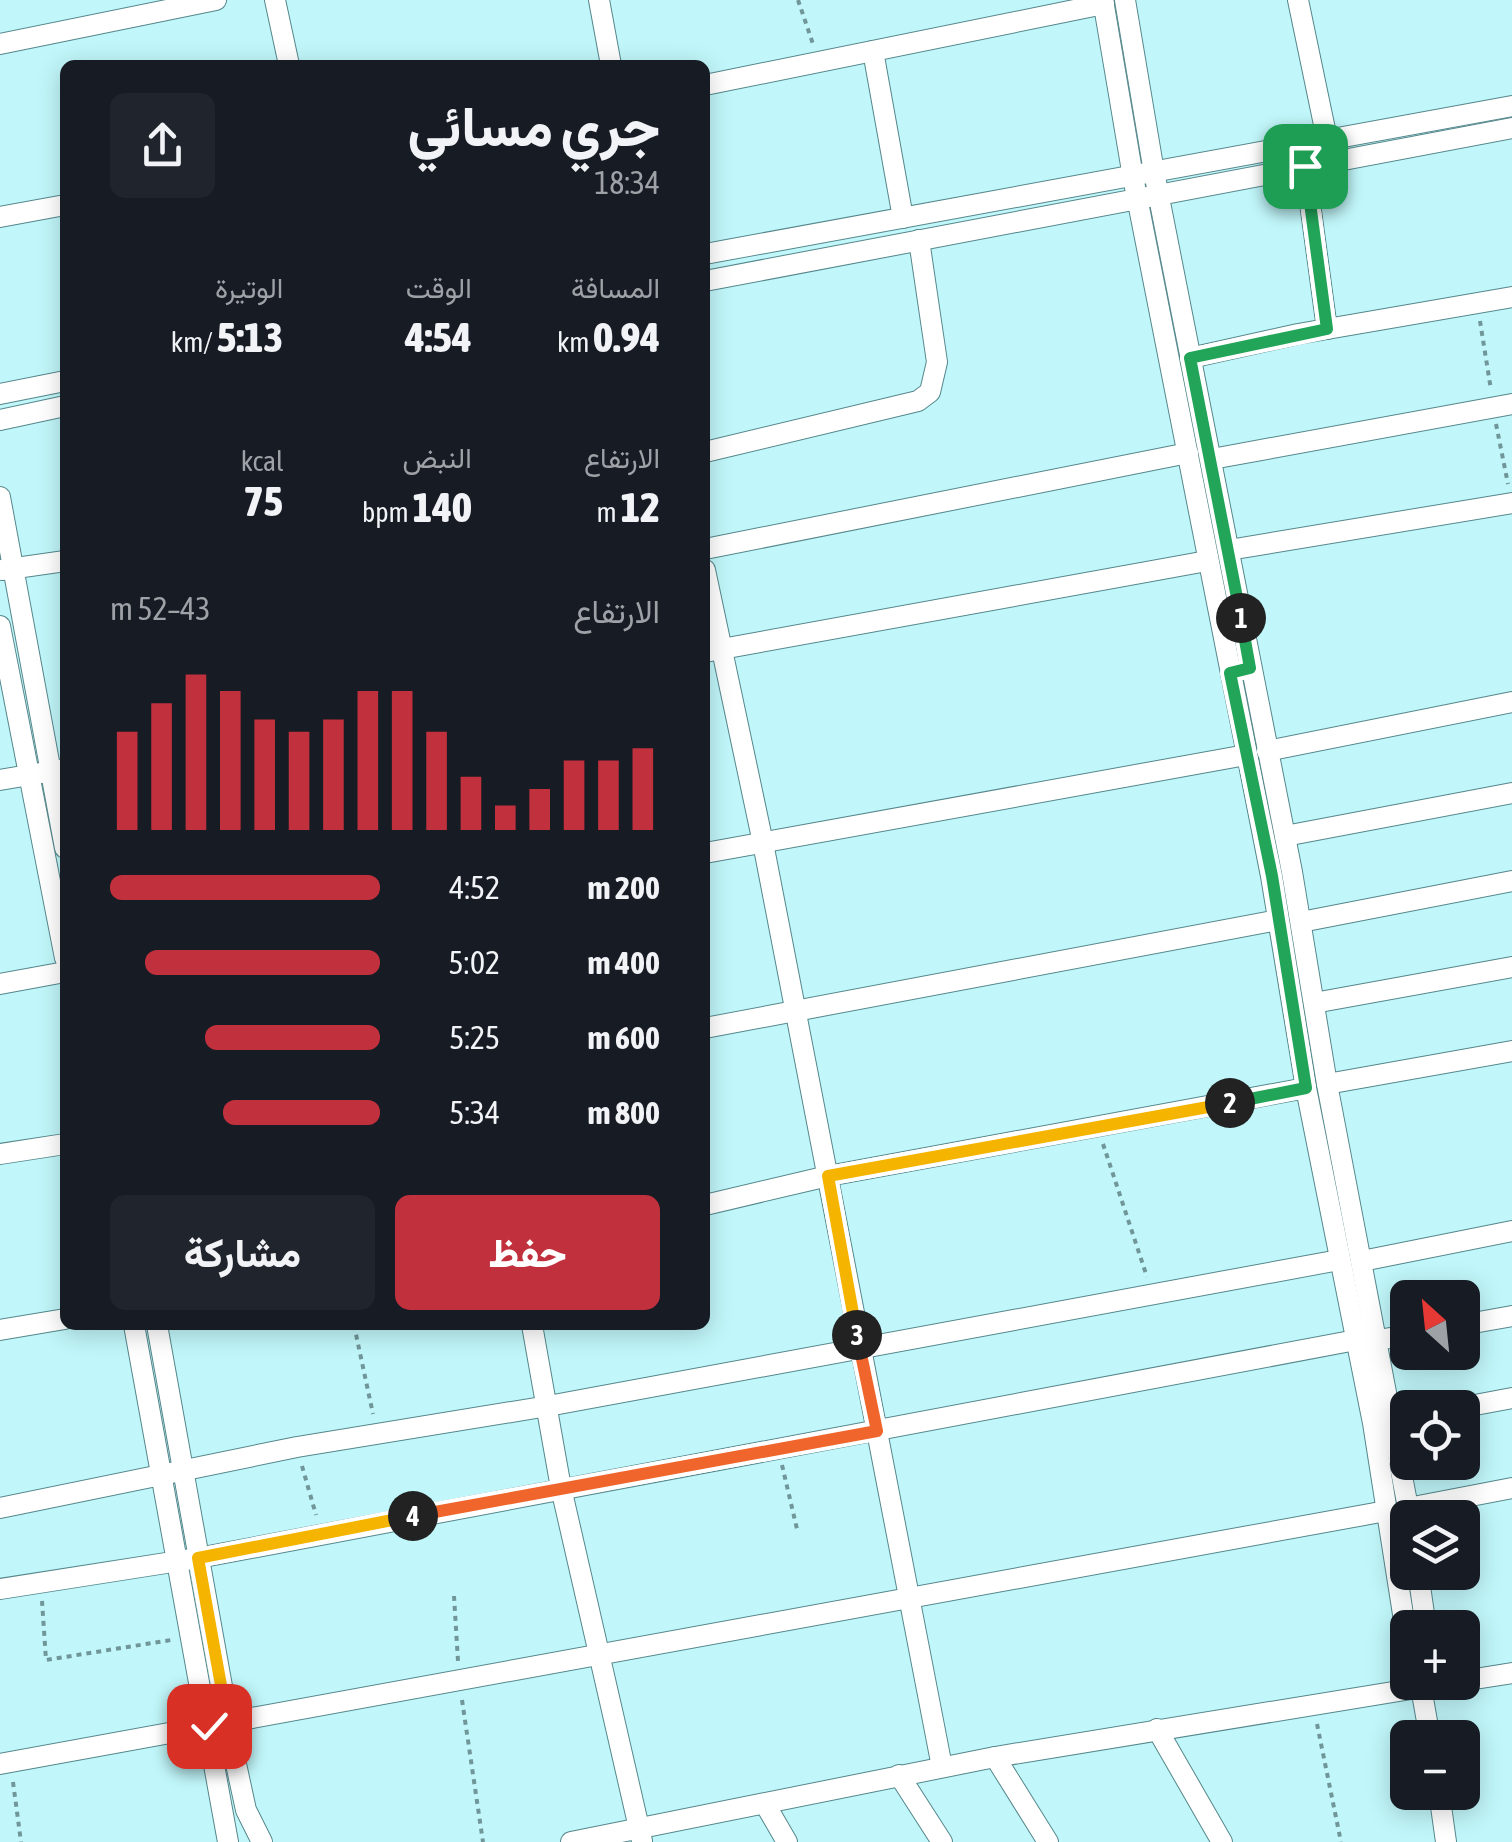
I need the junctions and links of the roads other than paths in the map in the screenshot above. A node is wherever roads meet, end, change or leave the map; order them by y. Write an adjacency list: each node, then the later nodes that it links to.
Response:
1 (216, 0): 6 (street)
2 (275, 0): 8 (street)
3 (600, 0): 9 (street)
4 (1298, 0): 13 (street)
5 (1117, 1): 7 (street); 15 (street)
6 (0, 44)
7 (873, 51): 10 (street); 19 (street)
8 (288, 60)
9 (610, 60)
10 (710, 85)
11 (1512, 106): 13 (street)
12 (1512, 128): 14 (street)
13 (1328, 139): 15 (street)
14 (1305, 166): 16 (street); 24 (street)
15 (1143, 175): 16 (street); 19 (street)
16 (1148, 198): 20 (street); 25 (street); 32 (street)
17 (60, 206): 18 (street)
18 (0, 218)
19 (903, 218): 21 (street)
20 (919, 240): 22 (street); 31 (street)
21 (710, 253)
22 (710, 279)
23 (1512, 297): 24 (street)
24 (1327, 329): 25 (street)
25 (1190, 358): 33 (street)
26 (60, 382): 27 (street)
27 (0, 394)
28 (1512, 404): 33 (street)
29 (60, 407): 30 (street)
30 (0, 420)
31 (710, 451)
32 (1188, 453): 36 (street); 38 (street)
33 (1212, 460): 37 (street)
34 (0, 497): 40 (street)
35 (1512, 504): 37 (street)
36 (710, 547)
37 (1229, 550): 44 (street)
38 (1208, 561): 43 (street); 44 (street)
39 (60, 563): 40 (street)
40 (6, 570): 47 (street)
41 (710, 620): 43 (street)
42 (0, 626): 47 (street)
43 (713, 650): 52 (street)
44 (1240, 670): 46 (street)
45 (1512, 702): 46 (street)
46 (1257, 753): 51 (street); 52 (street); 56 (street)
47 (49, 771): 48 (street); 50 (street); 55 (street)
48 (0, 780)
49 (1512, 793): 51 (street)
50 (60, 824)
51 (1285, 836): 57 (street)
52 (763, 843): 53 (street); 62 (street)
53 (710, 852)
54 (1512, 881): 57 (street)
55 (60, 900)
56 (1278, 920): 62 (street); 65 (street)
57 (1301, 922): 61 (street)
58 (1512, 967): 61 (street)
59 (60, 973): 60 (street)
60 (0, 984)
61 (1314, 1003): 65 (street)
62 (794, 1014): 63 (street); 68 (street)
63 (710, 1027)
64 (1512, 1052): 65 (street)
65 (1316, 1086): 68 (street); 69 (street)
66 (60, 1145): 67 (street)
67 (0, 1154)
68 (828, 1176): 70 (street); 84 (street)
69 (1337, 1194): 72 (street); 73 (street)
70 (710, 1205)
71 (1512, 1231): 73 (street)
72 (1339, 1260): 82 (street); 84 (street)
73 (1362, 1261): 83 (street)
74 (1512, 1316): 76 (street)
75 (60, 1320): 77 (street)
76 (1480, 1322)
77 (0, 1330)
78 (135, 1330): 91 (street)
79 (158, 1330): 90 (street)
80 (533, 1330): 88 (street)
81 (1390, 1338): 83 (street)
82 (1356, 1340): 89 (street); 96 (street)
83 (1378, 1340): 85 (street)
84 (859, 1346): 88 (street); 89 (street)
85 (1393, 1390)
86 (1512, 1398): 87 (street)
87 (1480, 1404)
88 (548, 1406): 90 (street); 92 (street)
89 (877, 1431): 92 (street); 99 (street)
90 (183, 1471): 91 (street); 97 (street)
91 (161, 1475): 95 (street); 97 (street)
92 (561, 1488): 97 (street); 101 (street)
93 (1512, 1488): 94 (street)
94 (1463, 1500)
95 (0, 1508)
96 (1386, 1511): 99 (street); 100 (street)
97 (188, 1559): 98 (street); 105 (street); 105 (street)
98 (0, 1590)
99 (911, 1598): 101 (street); 109 (street)
100 (1402, 1610)
101 (596, 1655): 105 (street); 113 (street)
102 (1512, 1673): 103 (street)
103 (1480, 1678)
104 (1390, 1690): 106 (street)
105 (219, 1725): 108 (street); 114 (street); 115 (street)
106 (1157, 1729): 107 (street); 120 (street)
107 (995, 1757): 109 (street); 119 (street)
108 (5, 1764)
109 (942, 1767): 110 (street)
110 (899, 1776): 111 (street); 118 (street)
111 (766, 1804): 113 (street); 117 (street)
112 (1442, 1810): 121 (street)
113 (640, 1836): 116 (street)
114 (228, 1842)
115 (262, 1842)
116 (571, 1842)
117 (787, 1842)
118 (942, 1842)
119 (1048, 1842)
120 (1222, 1842)
121 (1446, 1842)

